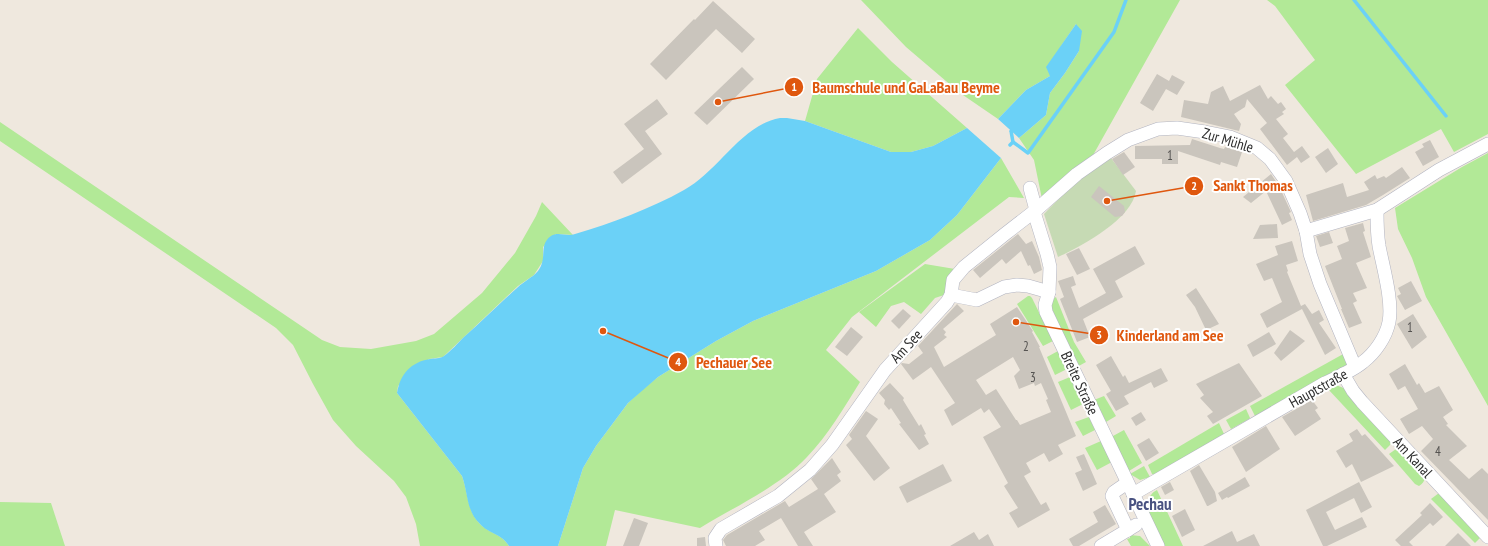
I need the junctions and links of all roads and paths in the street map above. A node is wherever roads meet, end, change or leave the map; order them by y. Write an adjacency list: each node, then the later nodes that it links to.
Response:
1 (1488, 144): 4 (street)
2 (1107, 153): 5 (street, Am See); 6 (street, Zur Mühle)
3 (1030, 188): 5 (street, Breite Straße)
4 (1377, 210): 6 (street); 9 (street, Hauptstraße)
5 (1035, 211): 7 (street, Breite Straße); 8 (street, Am See)
6 (1306, 231): 9 (street, Zur Mühle)
7 (1049, 292): 8 (street); 11 (street, Breite Straße)
8 (951, 295): 15 (street, Am See)
9 (1355, 367): 10 (street, Hauptstraße)
10 (1343, 374): 11 (street, Hauptstraße); 14 (street, Am Kanal)
11 (1130, 488): 12 (street, Breite Straße); 13 (street)
12 (1145, 520): 13 (street); 17 (street, Breite Straße)
13 (1128, 530): 16 (street)
14 (1488, 537)
15 (716, 546)
16 (1101, 546)
17 (1158, 546)

